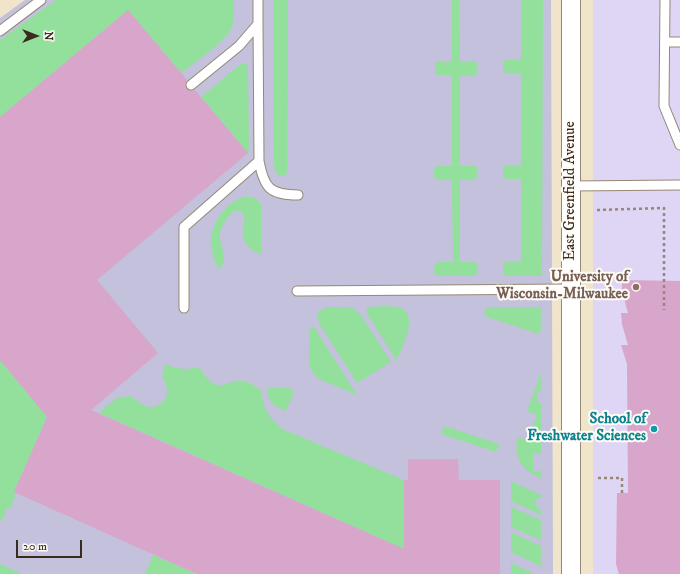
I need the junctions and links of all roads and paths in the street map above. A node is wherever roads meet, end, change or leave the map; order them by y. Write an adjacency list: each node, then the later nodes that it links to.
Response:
1 (41, 0): 6 (lane)
2 (258, 0): 5 (lane)
3 (571, 0): 13 (street, East Greenfield Avenue)
4 (665, 0): 7 (lane)
5 (258, 24): 9 (lane); 11 (lane)
6 (0, 31)
7 (665, 42): 8 (lane); 10 (lane)
8 (680, 42)
9 (191, 85)
10 (680, 145)
11 (259, 161): 14 (lane); 18 (lane)
12 (680, 185): 13 (lane)
13 (572, 186): 16 (street, East Greenfield Avenue)
14 (298, 195)
15 (597, 210): 19 (path)
16 (572, 289): 17 (lane); 22 (street, East Greenfield Avenue)
17 (298, 291)
18 (184, 308)
19 (664, 310)
20 (598, 478): 21 (path)
21 (622, 493)
22 (571, 574)

